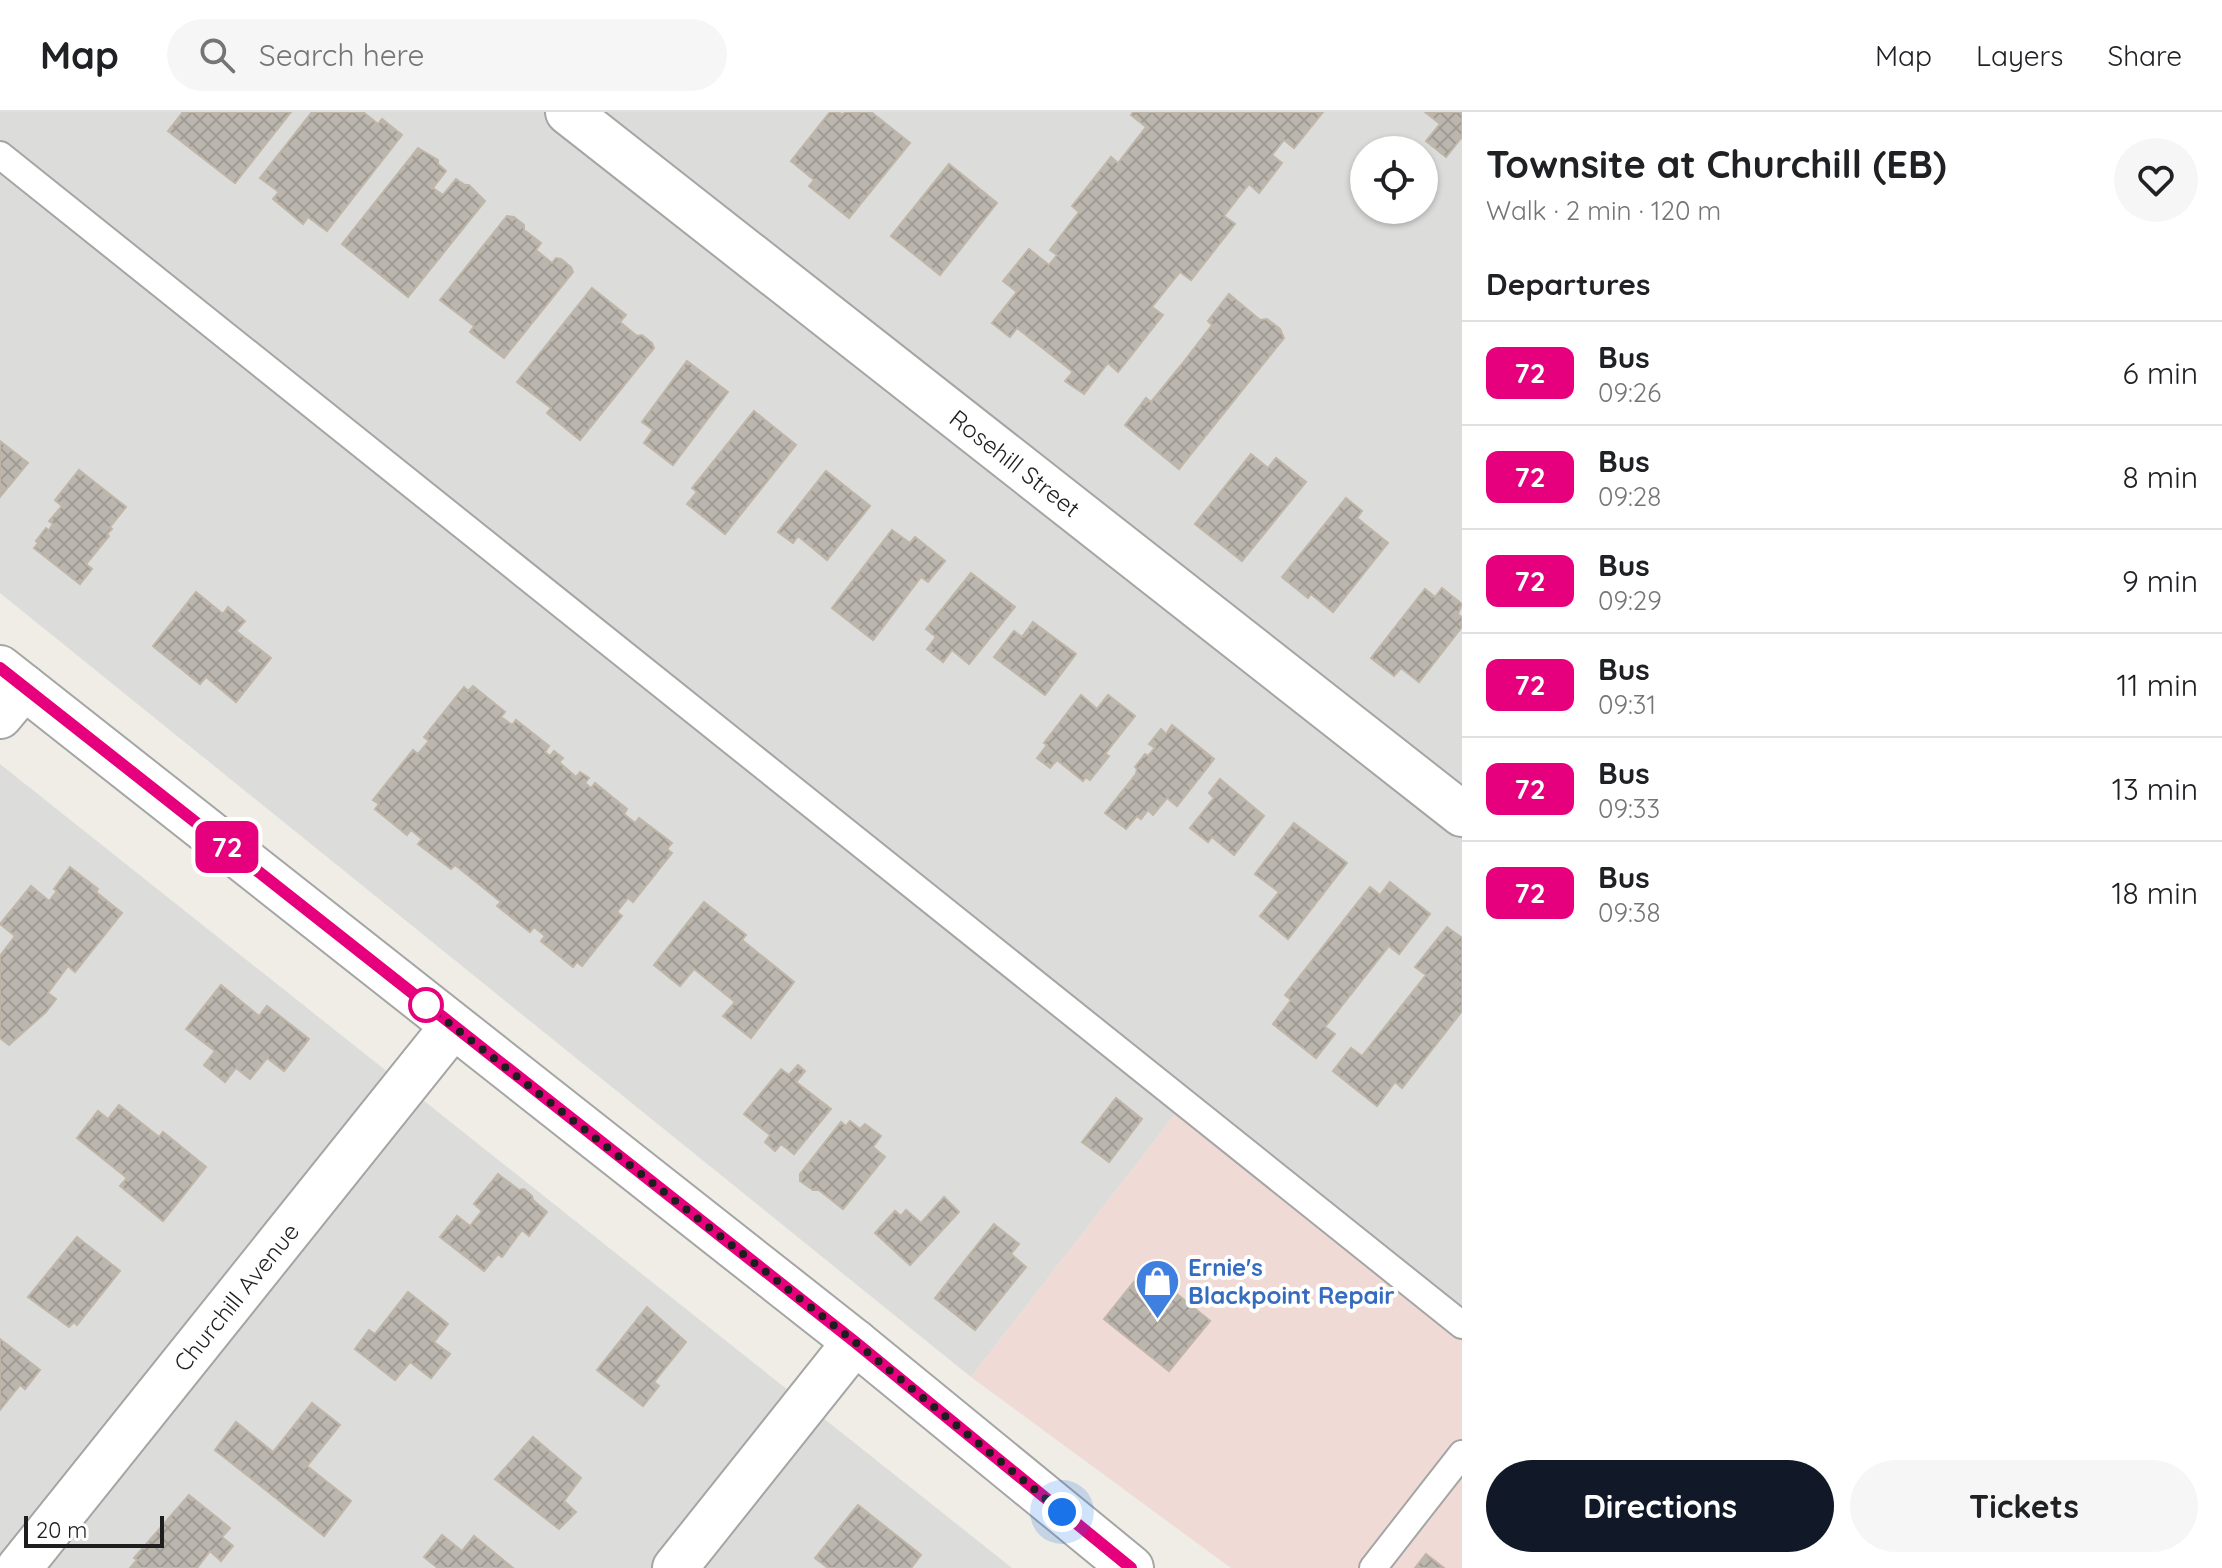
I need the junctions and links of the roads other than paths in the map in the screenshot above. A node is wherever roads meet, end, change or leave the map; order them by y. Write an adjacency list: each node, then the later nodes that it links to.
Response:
1 (568, 112): 4 (street, Rosehill Street)
2 (0, 155): 6 (lane)
3 (8, 691): 5 (street)
4 (1462, 814)
5 (453, 1026): 7 (street); 9 (street, Churchill Avenue)
6 (1462, 1325)
7 (855, 1342): 10 (street); 11 (street)
8 (1462, 1454): 12 (lane)
9 (19, 1568)
10 (675, 1568)
11 (1131, 1568)
12 (1373, 1568)

